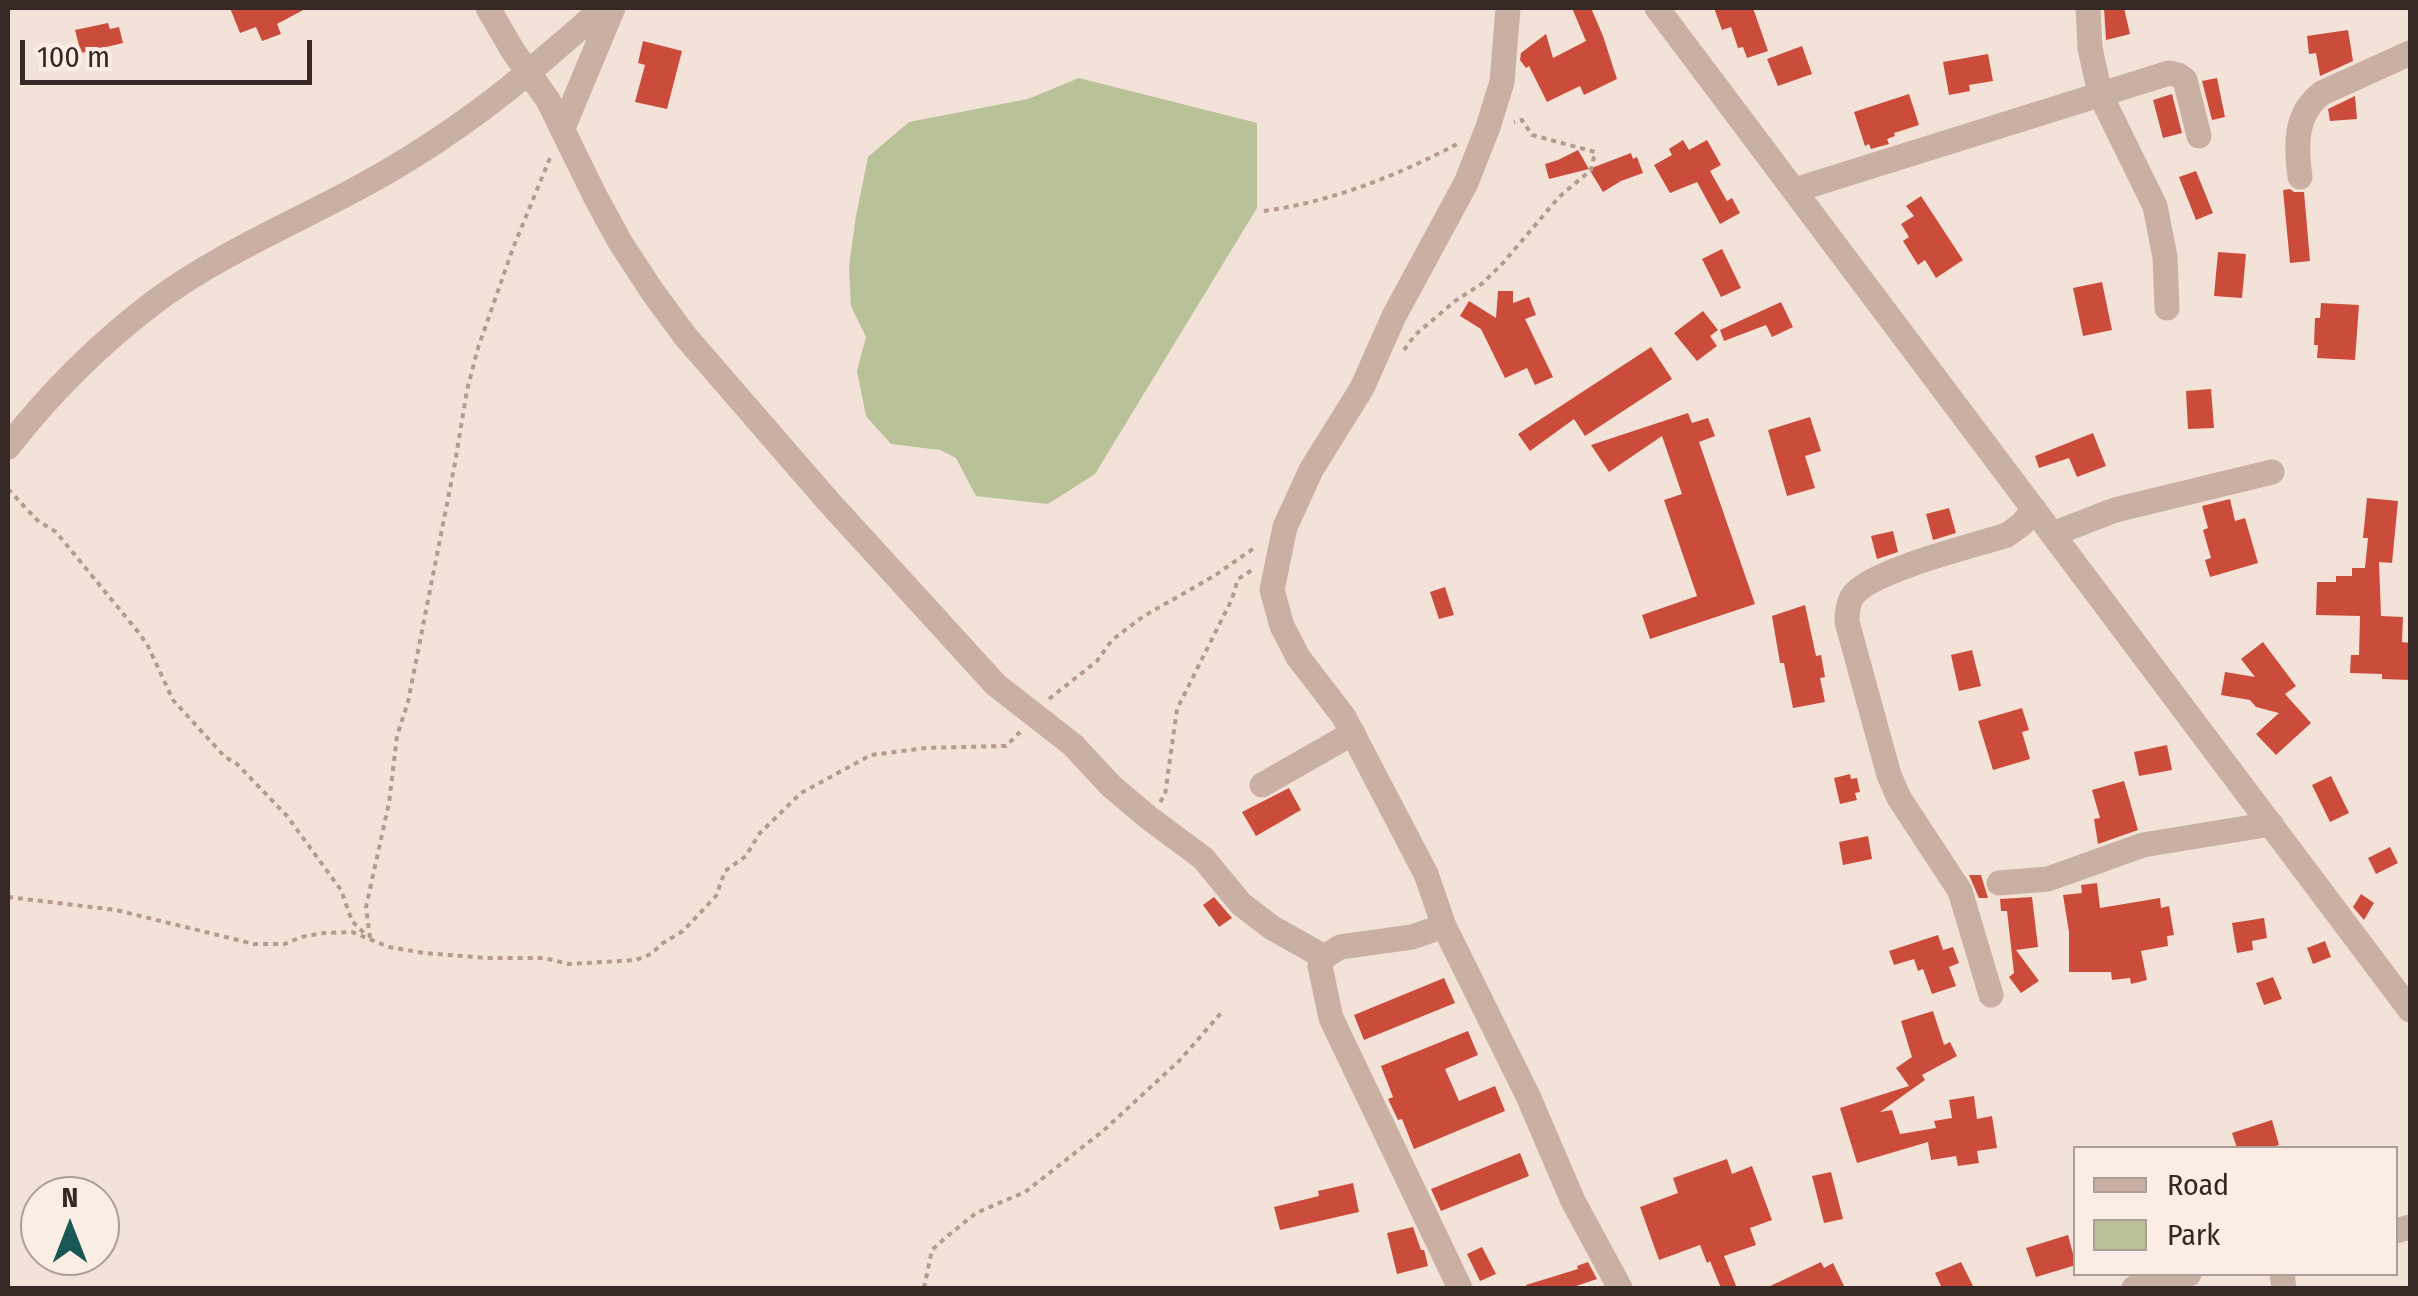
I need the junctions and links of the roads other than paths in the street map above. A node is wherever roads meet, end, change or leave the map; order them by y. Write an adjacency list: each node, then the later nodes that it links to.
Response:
1 (488, 8): 8 (street)
2 (602, 8): 8 (street)
3 (613, 8): 10 (street)
4 (1508, 8): 19 (street)
5 (2088, 8): 9 (street)
6 (1671, 11): 13 (street)
7 (2410, 53): 12 (street)
8 (530, 72): 10 (street); 15 (street)
9 (2100, 94): 11 (street); 13 (street); 14 (street)
10 (563, 128): 24 (street)
11 (2199, 136)
12 (2300, 178)
13 (1795, 190): 17 (street)
14 (2166, 308)
15 (8, 447)
16 (2272, 472): 18 (street)
17 (2034, 509): 18 (street); 25 (street)
18 (2053, 534): 21 (street)
19 (1353, 734): 20 (street); 23 (street)
20 (1262, 785)
21 (2271, 824): 22 (street); 26 (street)
22 (1999, 883)
23 (1444, 926): 24 (street); 29 (street)
24 (1324, 957): 28 (street)
25 (1991, 995)
26 (2410, 1010)
27 (2181, 1276): 30 (street)
28 (1460, 1288)
29 (1620, 1288)
30 (2134, 1288)

